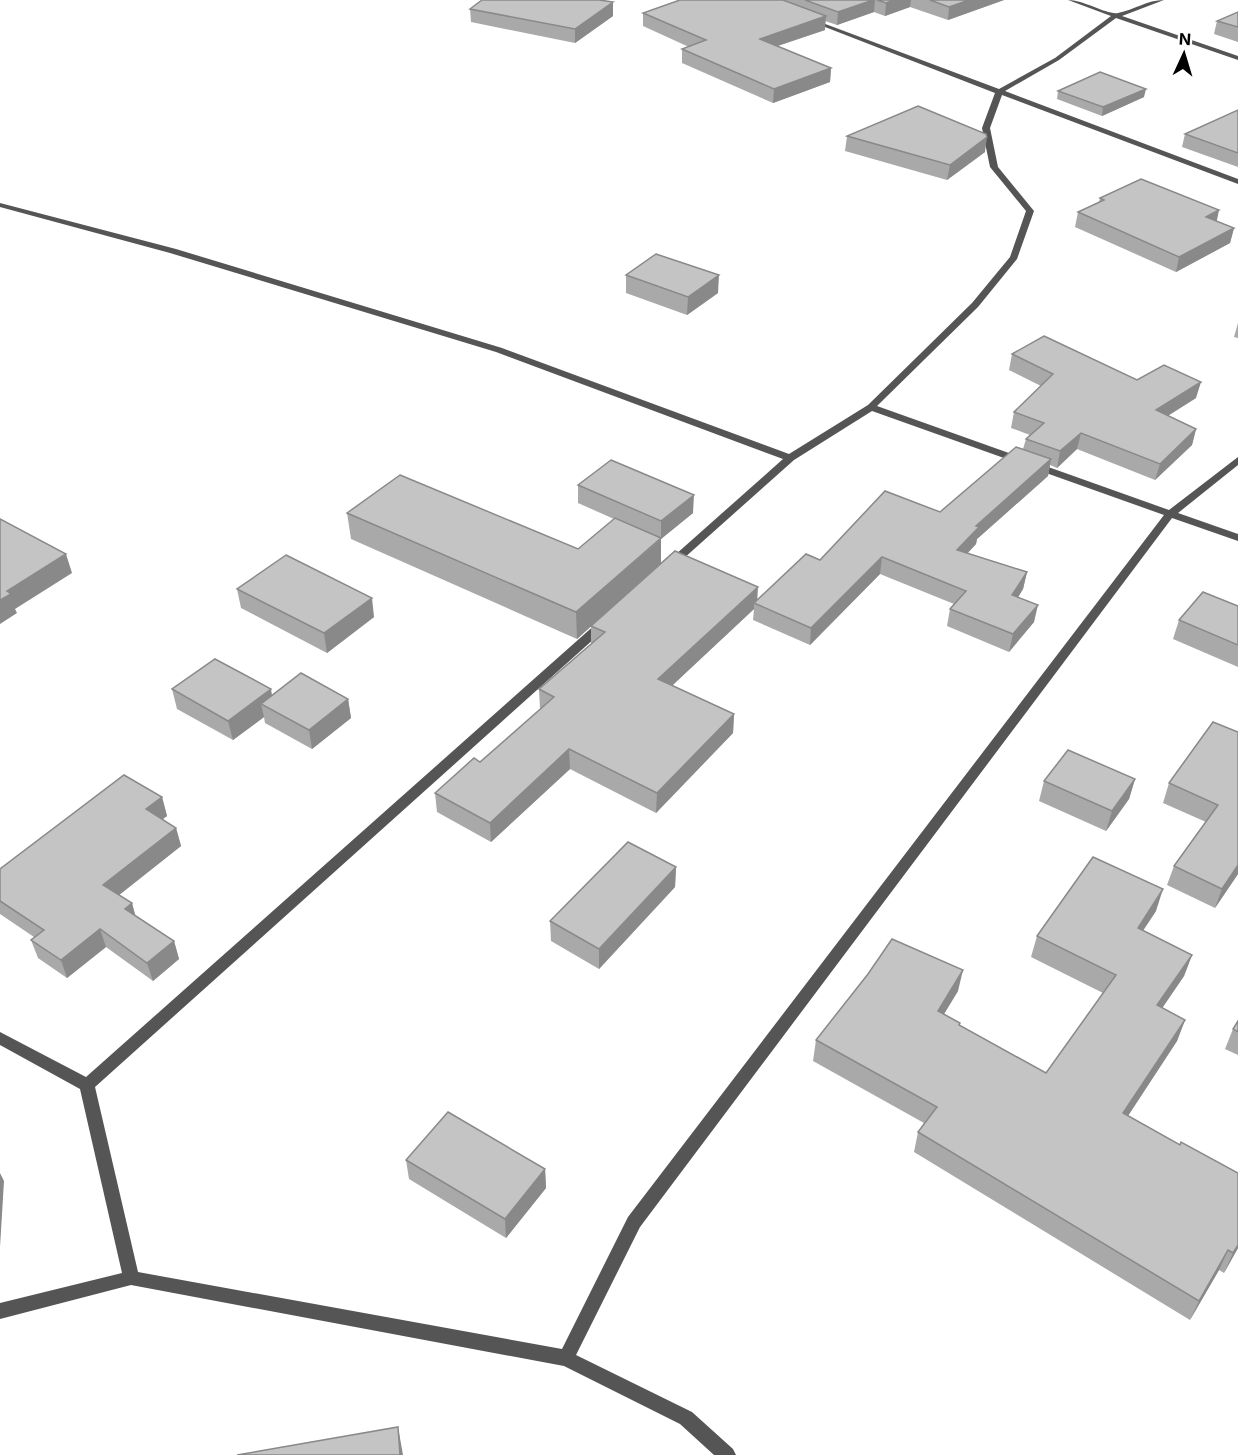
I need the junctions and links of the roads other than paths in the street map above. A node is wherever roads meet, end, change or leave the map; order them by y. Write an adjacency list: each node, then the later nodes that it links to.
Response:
1 (1071, 0): 4 (street)
2 (1161, 0): 4 (street)
3 (798, 15): 6 (street)
4 (1115, 16): 5 (street); 6 (street)
5 (1238, 58)
6 (999, 92): 7 (street); 9 (street)
7 (1238, 182)
8 (0, 205): 10 (street)
9 (871, 407): 10 (street); 12 (street)
10 (790, 458): 14 (street)
11 (1238, 460): 12 (street)
12 (1170, 514): 13 (street); 20 (street)
13 (1238, 538)
14 (665, 569)
15 (612, 617): 17 (street)
16 (0, 1038): 17 (street)
17 (87, 1085): 18 (street)
18 (131, 1278): 19 (street); 20 (street)
19 (0, 1311)
20 (567, 1358): 21 (street)
21 (727, 1455)

